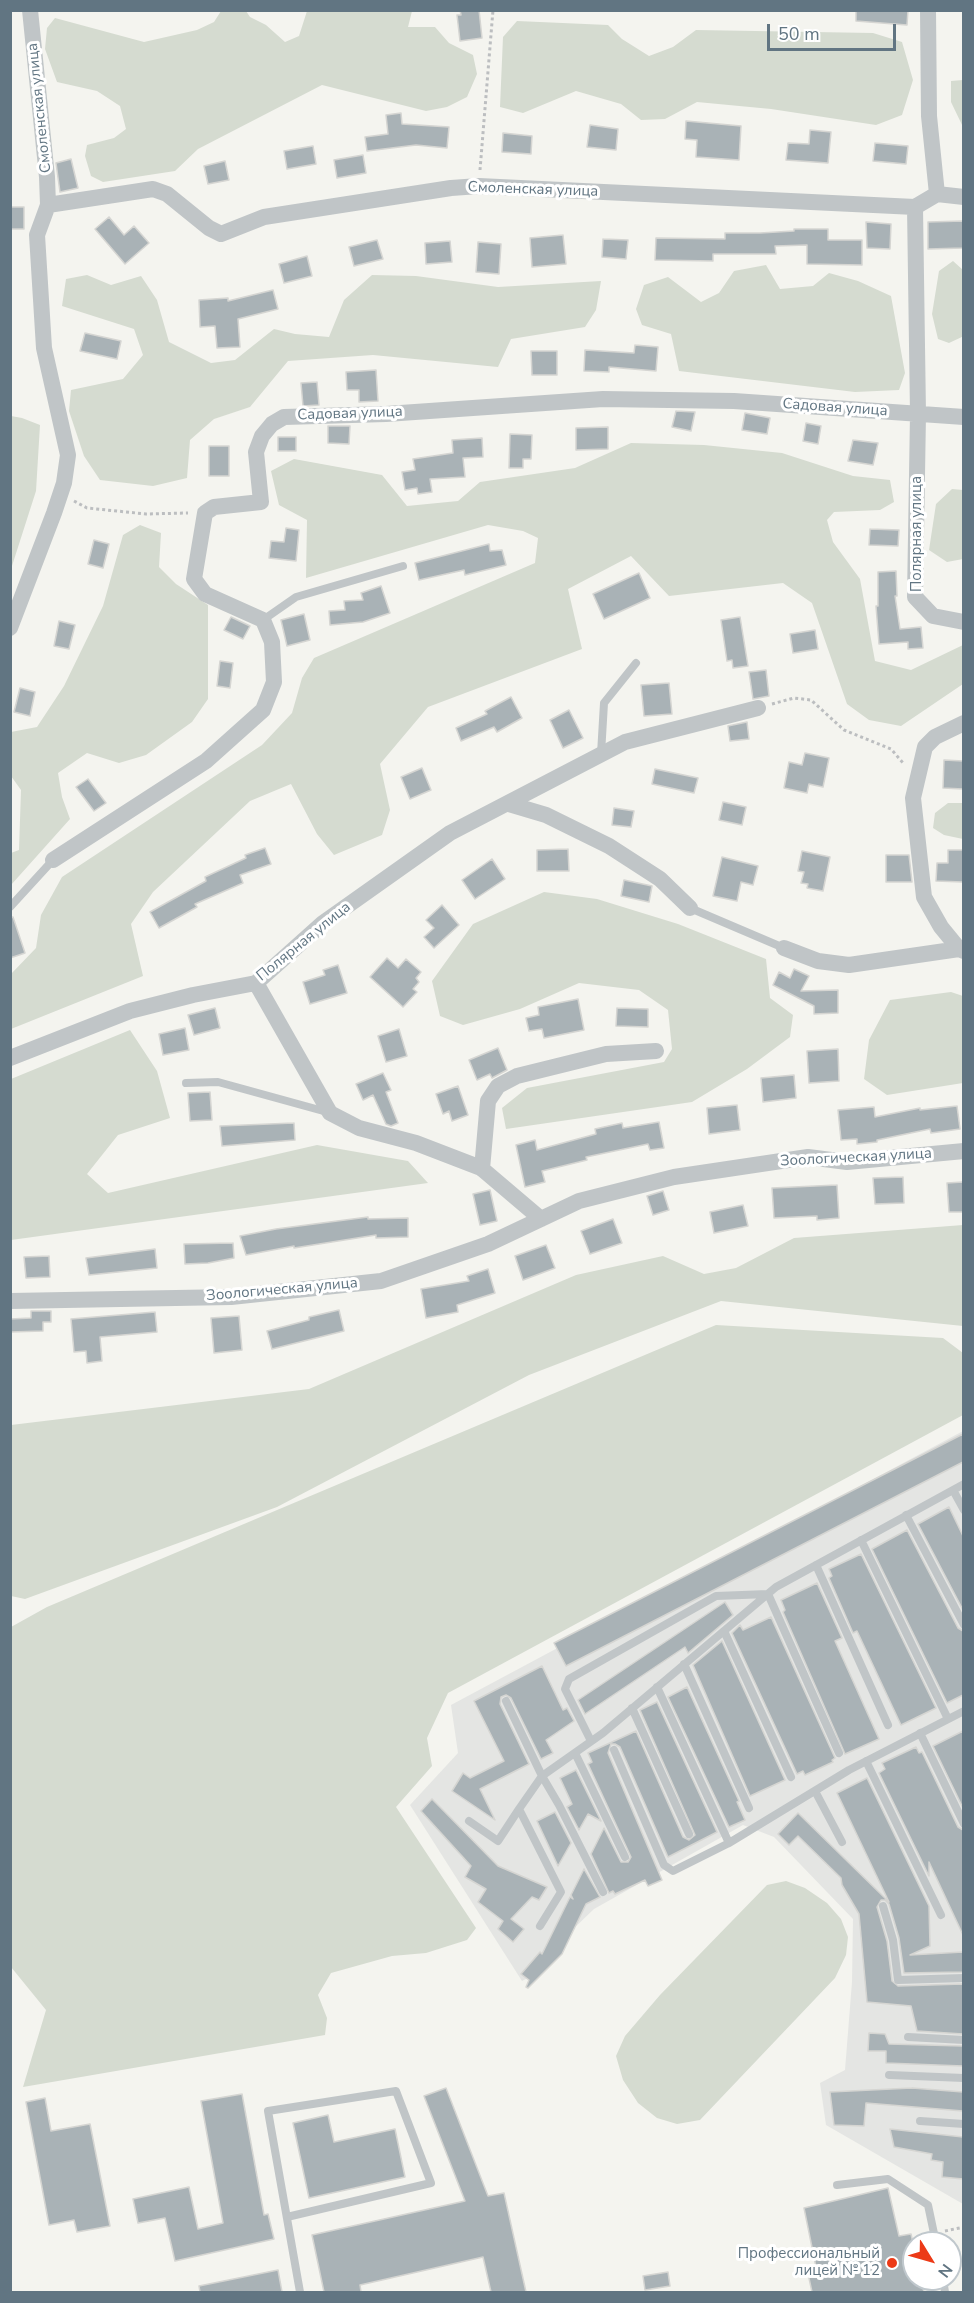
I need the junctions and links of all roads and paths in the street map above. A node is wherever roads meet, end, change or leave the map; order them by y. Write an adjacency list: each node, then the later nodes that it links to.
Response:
1 (30, 10): 7 (street, Смоленская улица)
2 (493, 10): 4 (path)
3 (928, 10): 5 (street)
4 (478, 186): 7 (street, Смоленская улица); 8 (street, Смоленская улица)
5 (937, 194): 6 (street); 8 (street)
6 (963, 197)
7 (48, 206): 11 (street, Смоленская улица)
8 (915, 207): 9 (street, Полярная улица)
9 (918, 414): 10 (street, Садовая улица); 12 (street, Садовая улица); 15 (street, Полярная улица)
10 (963, 417)
11 (60, 495): 12 (path); 16 (street, Смоленская улица)
12 (205, 513): 14 (street)
13 (403, 566): 14 (lane)
14 (263, 620): 23 (street)
15 (963, 622)
16 (10, 628)
17 (636, 663): 20 (lane)
18 (758, 708): 20 (street, Полярная улица); 21 (path)
19 (963, 723): 21 (street)
20 (601, 754): 22 (street, Полярная улица)
21 (917, 781): 27 (street)
22 (509, 804): 25 (street); 28 (street, Полярная улица)
23 (53, 860): 24 (lane)
24 (10, 907)
25 (690, 908): 26 (lane)
26 (784, 948): 27 (street)
27 (961, 950)
28 (256, 983): 30 (street, Полярная улица); 32 (street)
29 (656, 1051): 34 (street)
30 (10, 1058)
31 (186, 1083): 32 (lane)
32 (330, 1113): 34 (street)
33 (963, 1151): 35 (street, Зоологическая улица)
34 (482, 1169): 35 (street)
35 (541, 1219): 36 (street, Зоологическая улица)
36 (10, 1301)
37 (963, 1484): 38 (lane)
38 (953, 1490): 39 (lane); 40 (lane)
39 (963, 1510)
40 (906, 1515): 41 (lane); 44 (lane)
41 (861, 1540): 42 (lane); 51 (lane)
42 (816, 1565): 43 (lane); 52 (lane)
43 (768, 1594): 45 (lane); 54 (lane); 57 (lane)
44 (963, 1625)
45 (723, 1631): 46 (lane); 60 (lane)
46 (684, 1665): 47 (lane); 62 (lane)
47 (657, 1687): 49 (lane); 68 (lane)
48 (506, 1701): 59 (lane)
49 (632, 1708): 54 (lane); 66 (lane)
50 (963, 1711): 51 (lane)
51 (948, 1719): 53 (lane)
52 (888, 1725)
53 (920, 1733): 58 (lane); 65 (lane)
54 (591, 1741): 56 (lane)
55 (614, 1749): 68 (lane)
56 (575, 1753): 59 (lane); 69 (lane)
57 (839, 1753)
58 (866, 1761): 61 (lane); 72 (lane)
59 (542, 1776): 63 (lane); 70 (lane)
60 (791, 1777)
61 (815, 1791): 67 (lane); 68 (lane)
62 (749, 1808)
63 (519, 1809): 64 (lane); 73 (lane)
64 (469, 1821)
65 (963, 1824)
66 (689, 1834)
67 (842, 1842)
68 (729, 1843)
69 (625, 1857)
70 (603, 1892)
71 (883, 1906): 74 (lane)
72 (940, 1916)
73 (540, 1926)
74 (963, 1978)
75 (908, 2037): 76 (lane)
76 (963, 2040)
77 (889, 2074): 78 (lane)
78 (963, 2078)
79 (920, 2121): 80 (lane)
80 (963, 2124)
81 (837, 2185): 84 (lane)
82 (287, 2217): 82 (lane); 86 (lane)
83 (963, 2227): 85 (path)
84 (934, 2231)
85 (944, 2231)
86 (300, 2292)

